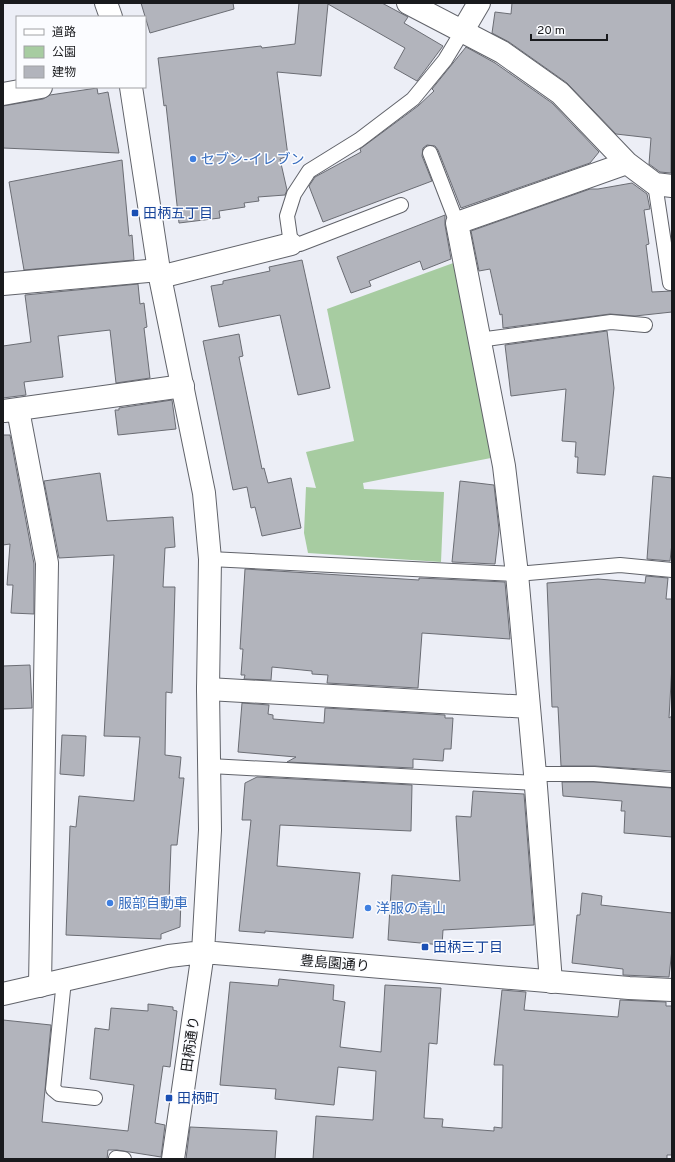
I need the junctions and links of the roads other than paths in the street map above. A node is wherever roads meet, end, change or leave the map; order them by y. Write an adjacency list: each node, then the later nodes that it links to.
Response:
1 (106, 3): 4 (street)
2 (408, 3): 5 (street)
3 (479, 3): 5 (street)
4 (111, 16)
5 (462, 32): 10 (street); 14 (lane)
6 (36, 88): 8 (street)
7 (131, 88): 16 (street, 田柄通り)
8 (3, 94)
9 (430, 153): 13 (lane)
10 (627, 163): 11 (street); 13 (street)
11 (663, 185): 15 (lane)
12 (401, 205): 14 (lane)
13 (457, 222): 20 (street)
14 (291, 244): 16 (street)
15 (669, 252): 17 (lane)
16 (160, 273): 18 (street); 21 (street, 田柄通り)
17 (670, 283)
18 (3, 284)
19 (645, 325): 20 (lane)
20 (479, 340): 25 (street)
21 (183, 386): 22 (street); 23 (street, 田柄通り)
22 (10, 410): 34 (street)
23 (210, 559): 25 (lane); 26 (street, 田柄通り)
24 (672, 570): 25 (lane)
25 (516, 574): 27 (street)
26 (208, 690): 27 (street); 28 (street, 田柄通り)
27 (529, 707): 29 (street)
28 (210, 766): 29 (lane); 31 (street, 田柄通り)
29 (535, 778): 30 (lane); 33 (street)
30 (672, 780)
31 (203, 952): 32 (street, 豊島園通り); 33 (street, 豊島園通り); 38 (street, 田柄通り)
32 (64, 980): 34 (street, 豊島園通り); 37 (lane)
33 (551, 982): 35 (street, 豊島園通り)
34 (40, 986): 36 (street, 豊島園通り)
35 (672, 990)
36 (3, 994)
37 (95, 1098)
38 (173, 1159)

